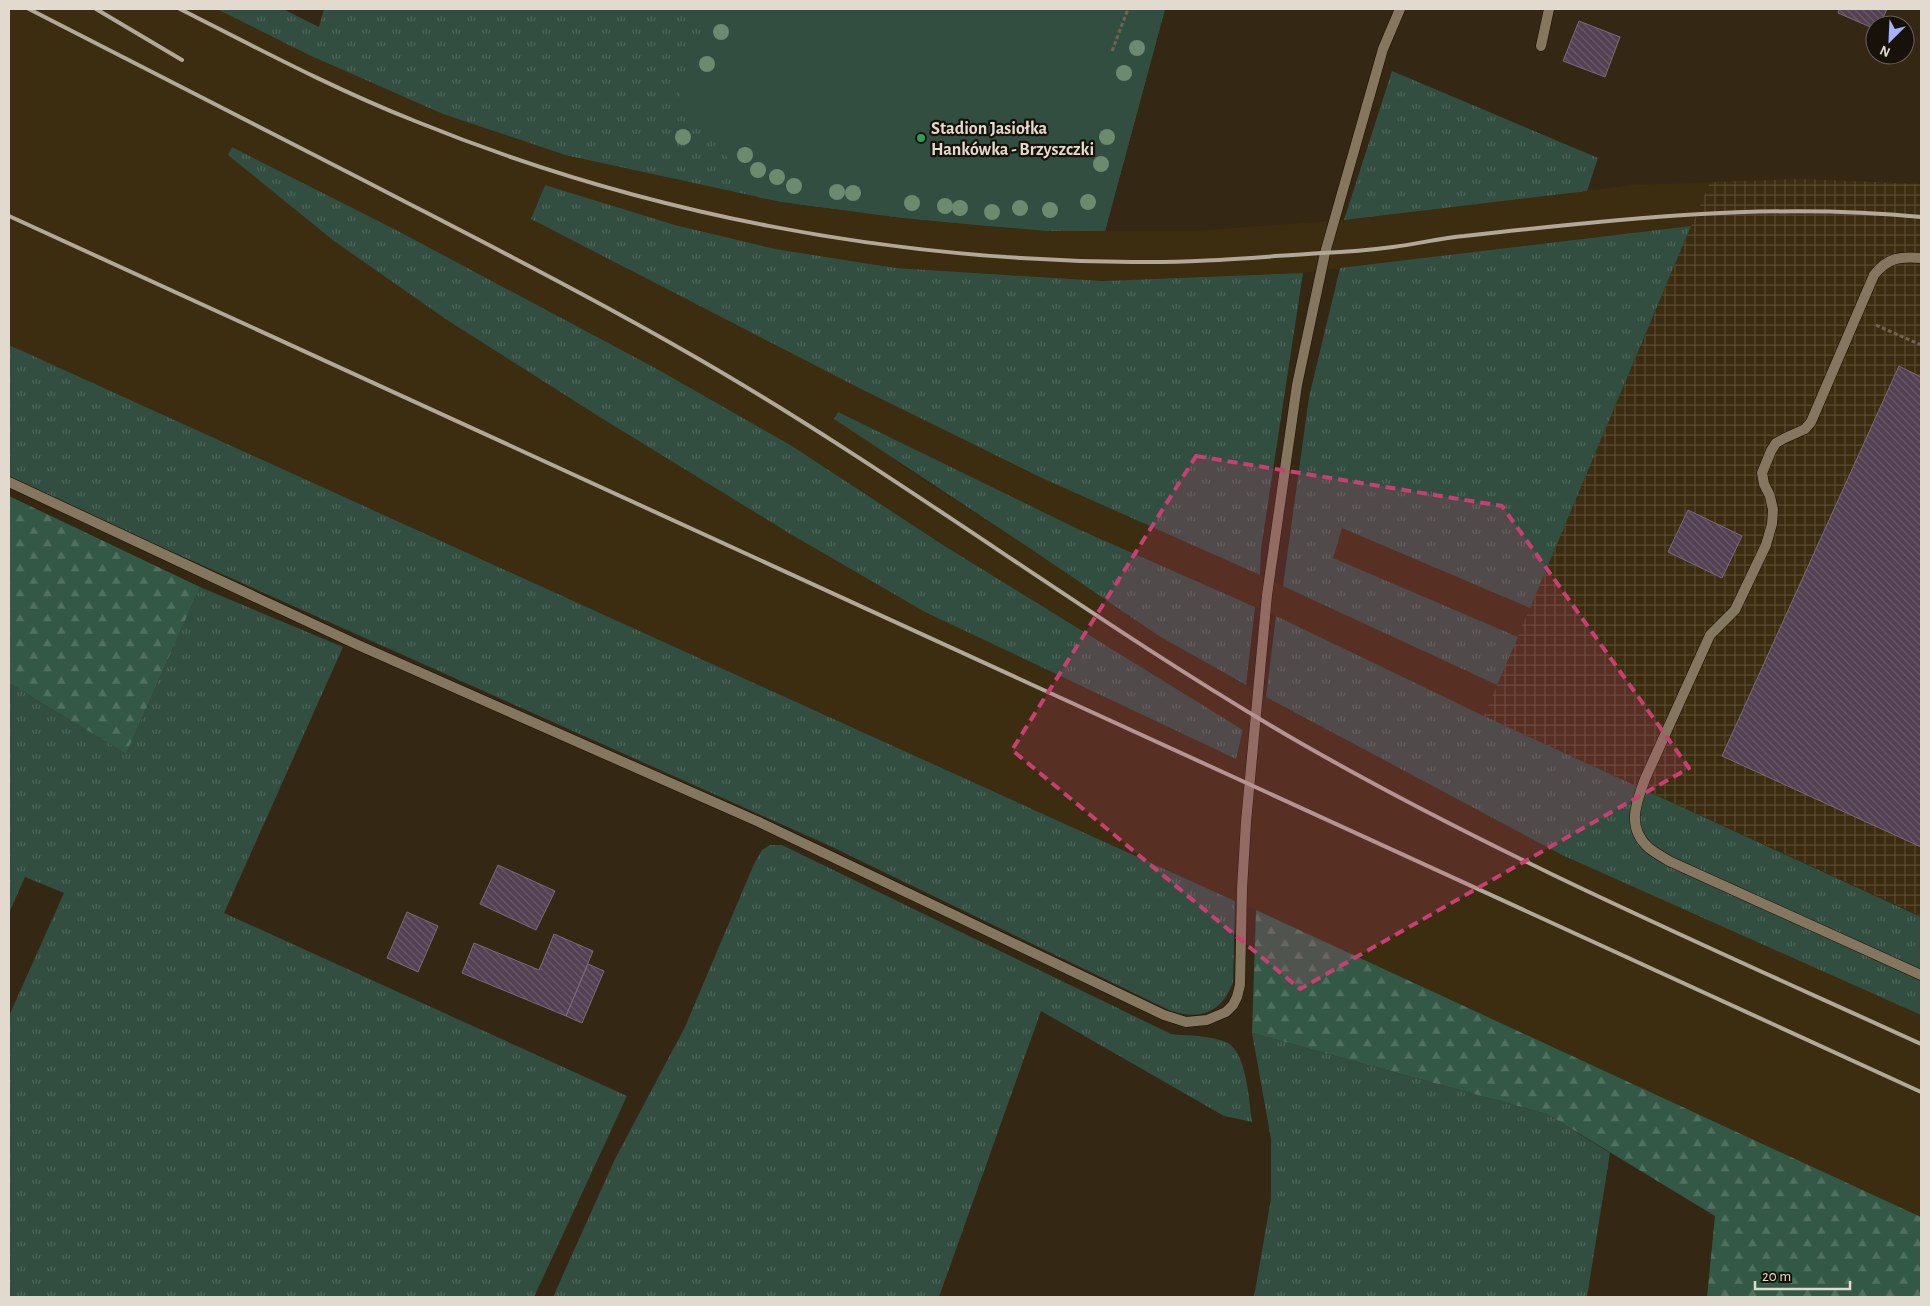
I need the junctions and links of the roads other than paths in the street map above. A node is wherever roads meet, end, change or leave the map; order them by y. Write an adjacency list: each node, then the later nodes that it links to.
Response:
1 (1400, 9): 5 (lane)
2 (1549, 9): 3 (lane)
3 (1541, 46)
4 (1921, 258): 6 (lane)
5 (9, 482)
6 (1921, 974)

